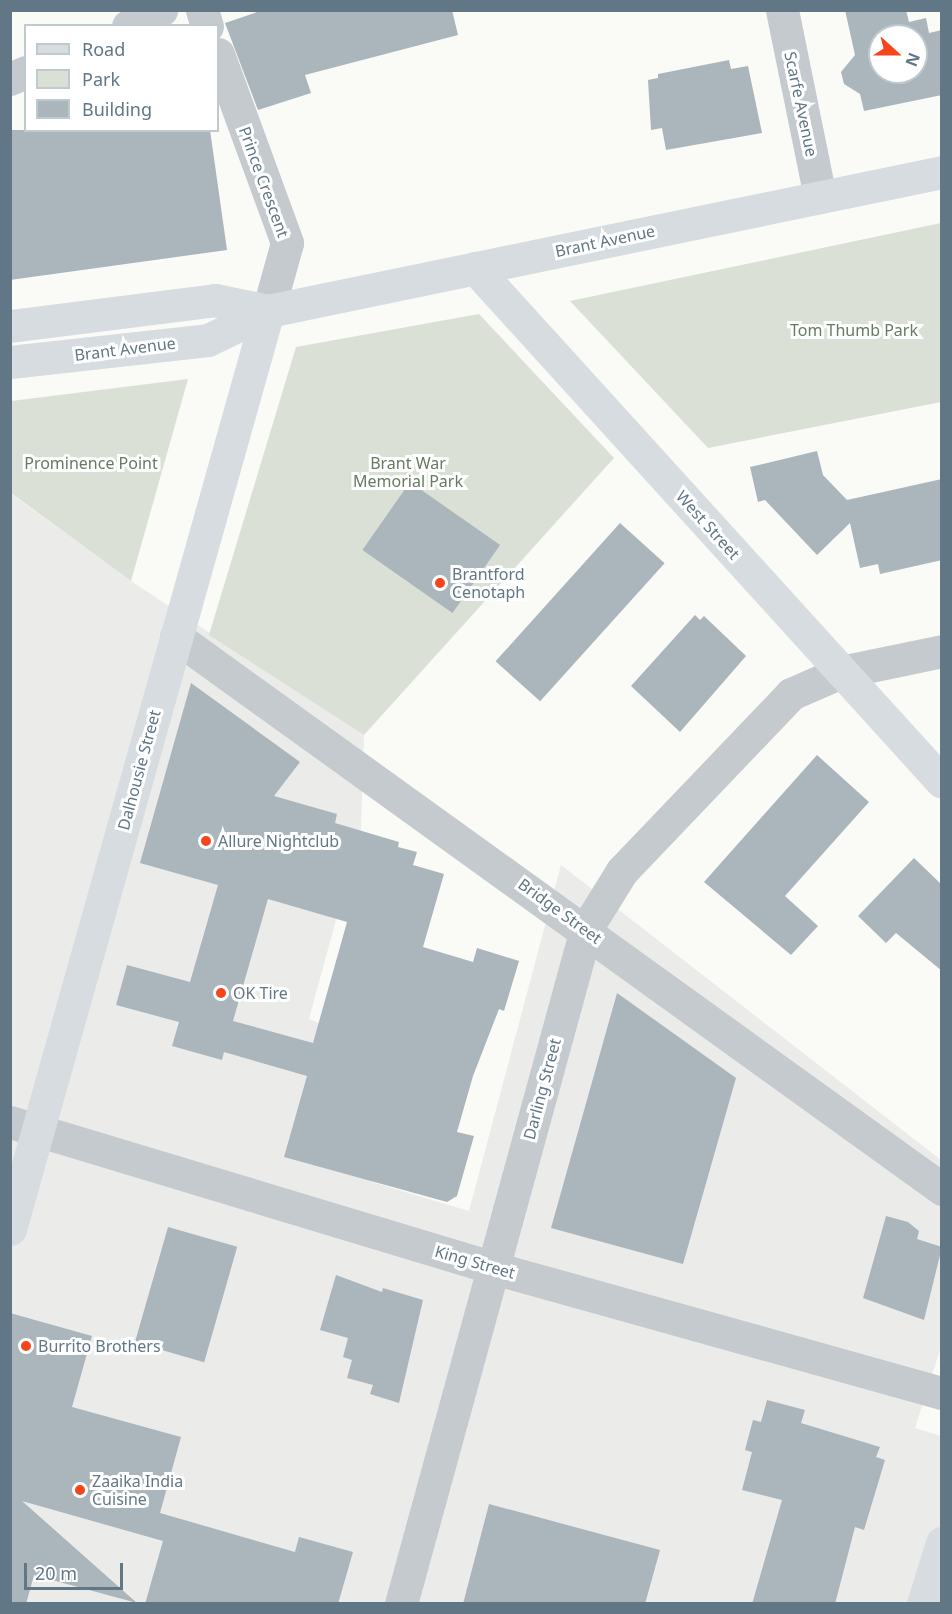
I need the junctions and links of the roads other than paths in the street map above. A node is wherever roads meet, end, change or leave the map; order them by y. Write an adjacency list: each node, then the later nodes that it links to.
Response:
1 (161, 10): 3 (street)
2 (782, 10): 8 (street, Scarfe Avenue)
3 (132, 24)
4 (219, 57): 10 (street, Prince Crescent)
5 (24, 73): 6 (street)
6 (10, 79)
7 (942, 172): 8 (main road, Brant Avenue)
8 (820, 197): 9 (main road, Brant Avenue)
9 (475, 268): 10 (main road, Brant Avenue); 15 (main road, West Street)
10 (268, 311): 11 (main road, Brant Avenue); 12 (main road, Brant Avenue); 13 (main road, Dalhousie Street)
11 (10, 326)
12 (10, 362)
13 (176, 637): 17 (street, Bridge Street); 18 (main road, Dalhousie Street)
14 (942, 651): 15 (street, Darling Street)
15 (841, 672): 16 (main road, West Street); 17 (street, Darling Street)
16 (942, 782)
17 (586, 929): 19 (street, Bridge Street); 21 (street, Darling Street)
18 (25, 1126): 20 (main road, Dalhousie Street); 21 (street, King Street)
19 (942, 1189)
20 (10, 1229)
21 (494, 1268): 22 (street, King Street); 24 (street, Darling Street)
22 (942, 1393)
23 (942, 1543): 25 (main road)
24 (401, 1604)
25 (923, 1604)

